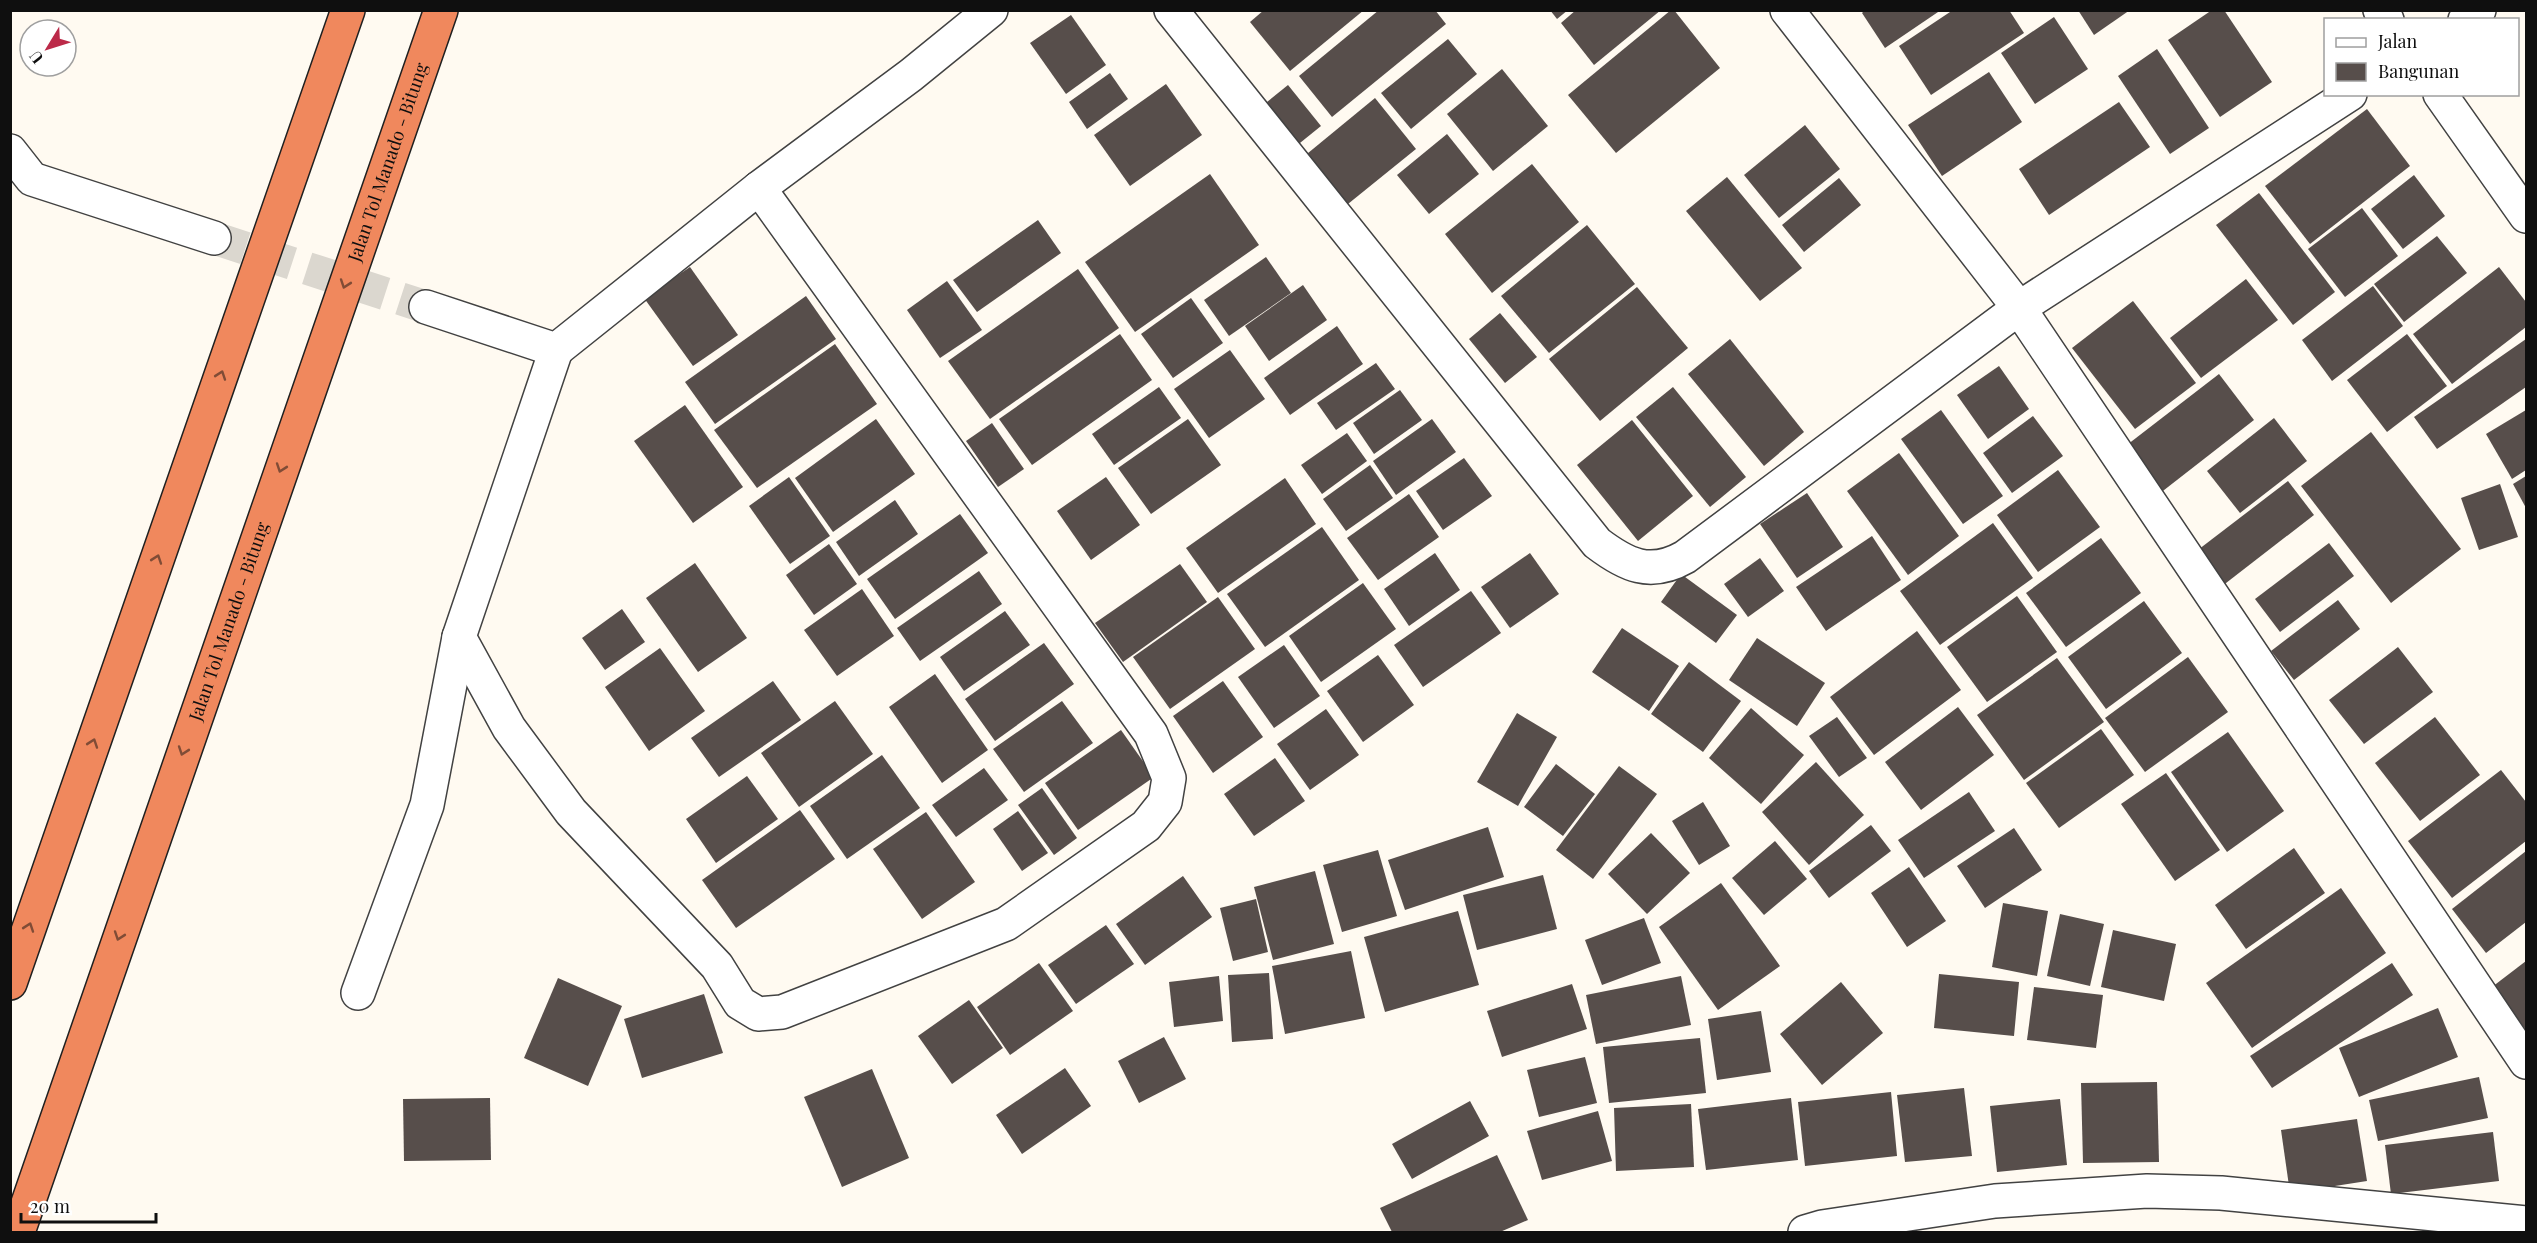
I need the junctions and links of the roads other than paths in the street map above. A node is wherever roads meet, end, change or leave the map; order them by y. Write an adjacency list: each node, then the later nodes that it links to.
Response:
1 (348, 10): 16 (highway, one-way to 1)
2 (441, 10): 20 (highway, Jalan Tol Manado - Bitung, one-way to 20)
3 (991, 10): 9 (street)
4 (1171, 10): 13 (street)
5 (1787, 10): 13 (street)
6 (2347, 96): 13 (street)
7 (2441, 96): 10 (street)
8 (10, 151): 11 (street)
9 (759, 188): 14 (street); 15 (street)
10 (2526, 216)
11 (214, 238)
12 (426, 307): 14 (street)
13 (2019, 308): 18 (street)
14 (556, 350): 15 (street)
15 (459, 637): 17 (street)
16 (10, 983)
17 (358, 993)
18 (2526, 1062)
19 (2526, 1222): 21 (street)
20 (18, 1233)
21 (1805, 1233)

